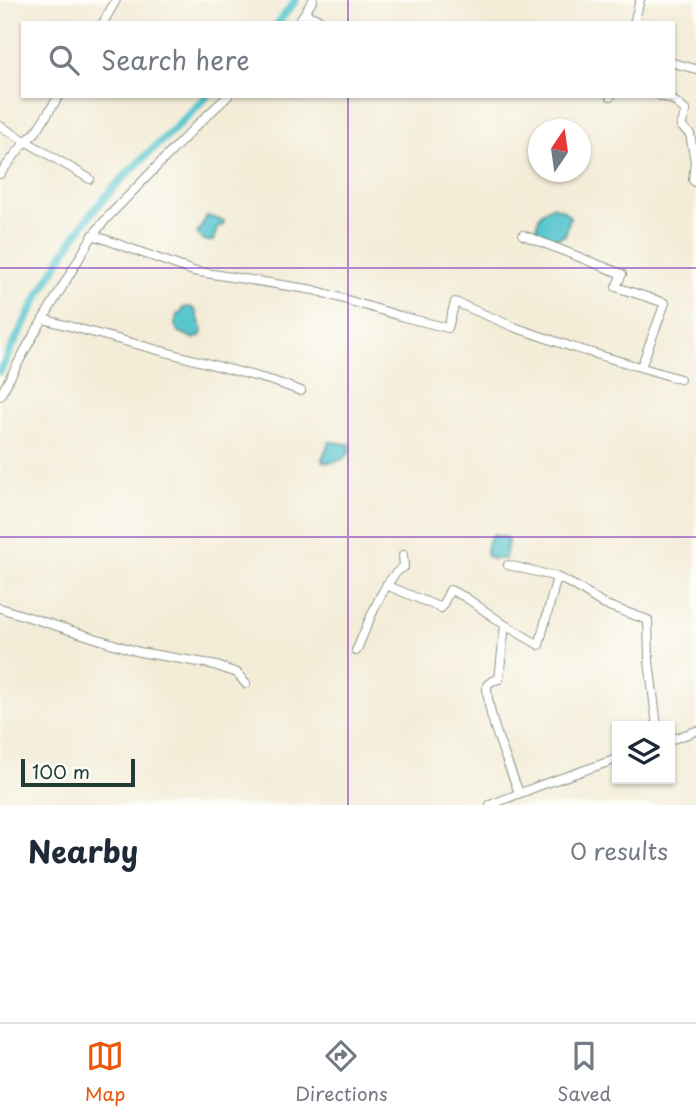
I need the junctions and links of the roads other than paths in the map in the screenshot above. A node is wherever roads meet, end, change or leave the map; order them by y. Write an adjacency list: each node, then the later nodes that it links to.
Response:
1 (116, 0): 5 (street)
2 (313, 0): 4 (street)
3 (640, 0): 8 (street)
4 (305, 15): 6 (street); 7 (street)
5 (104, 21)
6 (300, 21)
7 (322, 21)
8 (635, 21)
9 (675, 64): 10 (street)
10 (696, 69)
11 (58, 98): 15 (street)
12 (226, 98): 19 (street)
13 (667, 98): 18 (street)
14 (0, 126): 15 (street)
15 (26, 141): 16 (street); 17 (street)
16 (0, 174)
17 (90, 179)
18 (696, 183)
19 (93, 235): 21 (street); 22 (street)
20 (523, 235): 22 (street)
21 (43, 319): 24 (street); 25 (street)
22 (641, 367): 23 (street)
23 (680, 379)
24 (302, 391)
25 (0, 397)
26 (403, 555): 29 (street)
27 (508, 565): 28 (street)
28 (557, 577): 31 (street); 34 (street)
29 (386, 585): 31 (street); 32 (street)
30 (0, 608): 33 (street)
31 (505, 625): 38 (street)
32 (356, 651)
33 (246, 684)
34 (656, 721)
35 (696, 731): 36 (street)
36 (675, 738)
37 (612, 762): 38 (street)
38 (519, 793): 39 (street)
39 (490, 805)

